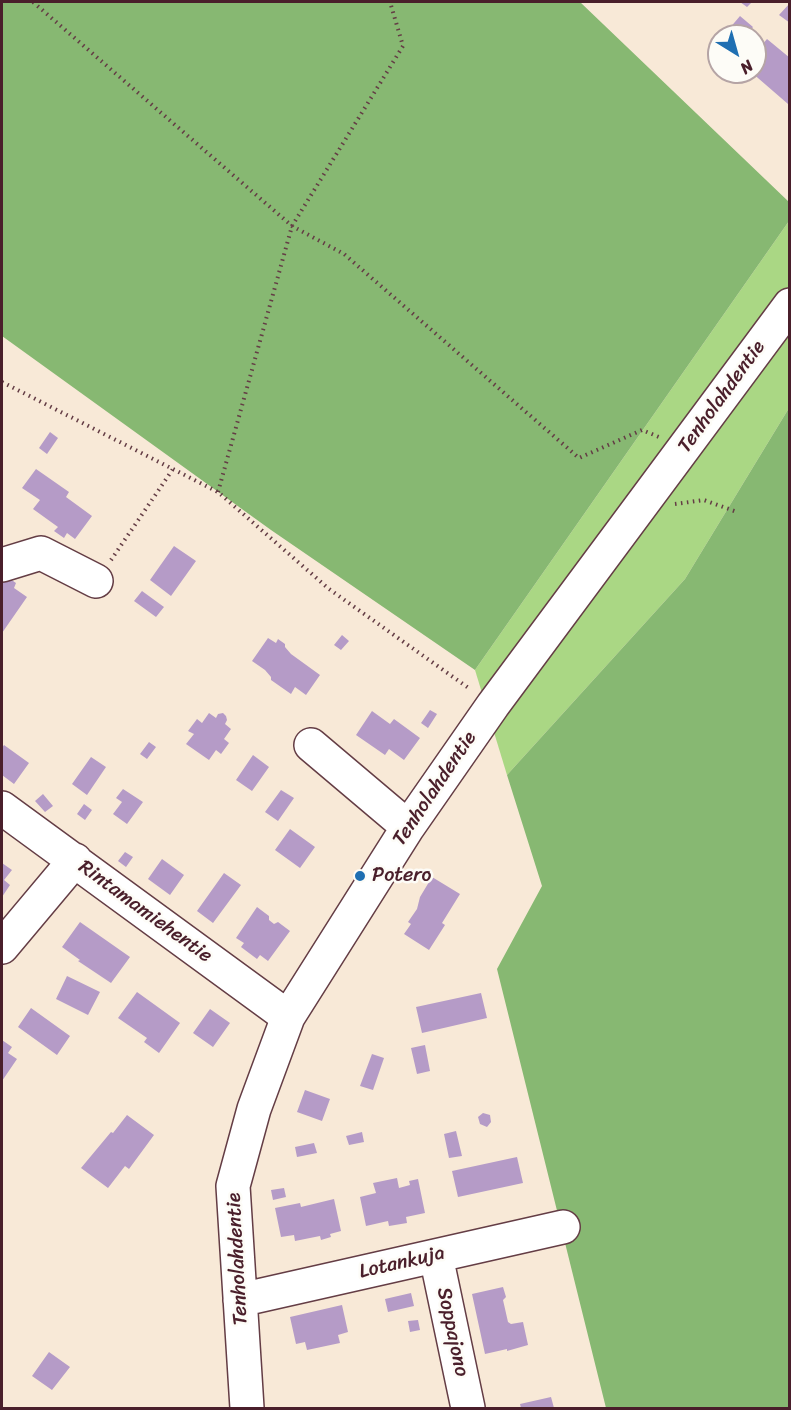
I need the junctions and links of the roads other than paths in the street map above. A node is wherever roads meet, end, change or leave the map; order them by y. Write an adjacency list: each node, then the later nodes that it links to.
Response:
1 (789, 305): 6 (street, Tenholahdentie)
2 (2, 565): 3 (street)
3 (96, 581)
4 (310, 745): 6 (street)
5 (2, 808): 7 (street, Rintamamiehentie)
6 (408, 827): 9 (street, Tenholahdentie)
7 (75, 860): 8 (street); 9 (street, Rintamamiehentie)
8 (2, 947)
9 (288, 1017): 12 (street, Tenholahdentie)
10 (563, 1227): 11 (street, Lotankuja)
11 (436, 1256): 12 (street, Lotankuja); 14 (street, Soppajono)
12 (240, 1300): 13 (street, Tenholahdentie)
13 (247, 1408)
14 (468, 1408)

